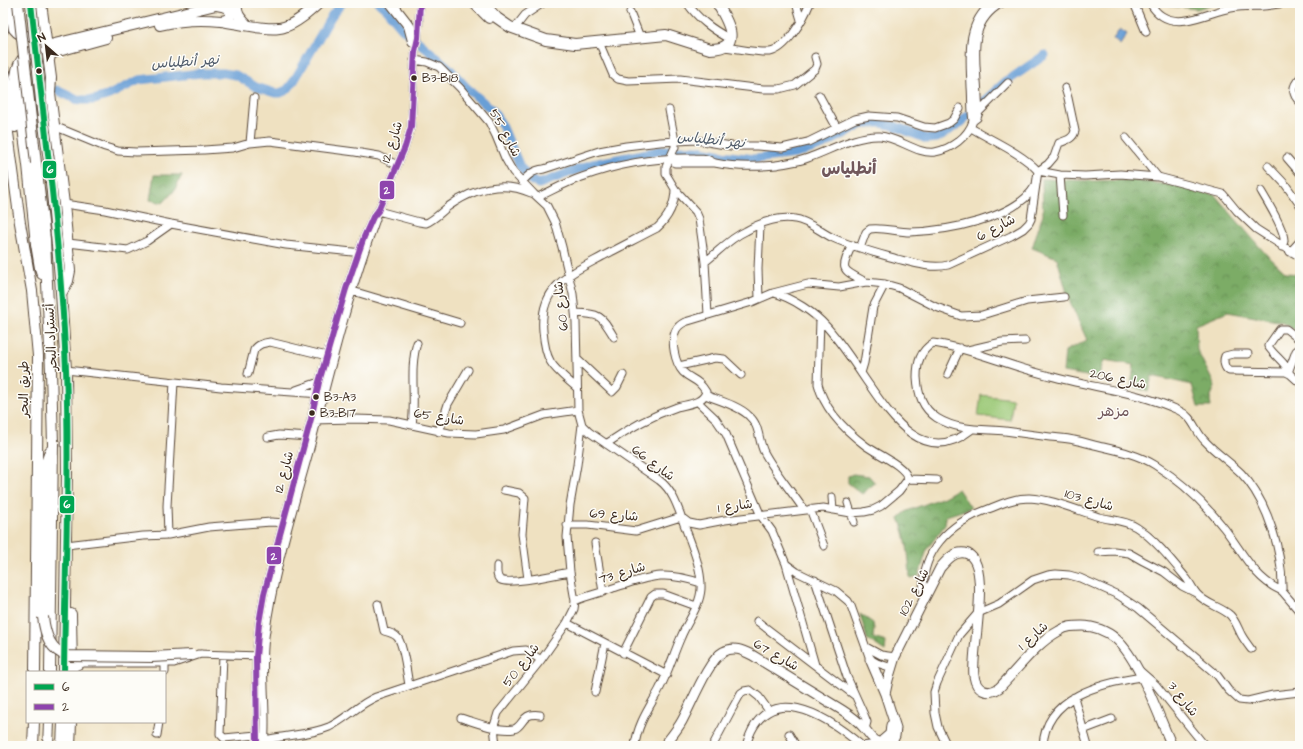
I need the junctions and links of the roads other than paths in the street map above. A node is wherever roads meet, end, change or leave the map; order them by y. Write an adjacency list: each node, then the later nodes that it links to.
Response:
1 (10, 3): 28 (highway)
2 (18, 3): 60 (highway, أتستراد البحر, bridge)
3 (30, 3): 97 (highway, أتستراد البحر, bridge)
4 (40, 3): 28 (highway)
5 (238, 3): 29 (highway)
6 (319, 3): 29 (highway)
7 (391, 3): 34 (highway)
8 (416, 3): 34 (street)
9 (420, 3): 34 (street)
10 (474, 3): 30 (highway)
11 (483, 3): 30 (highway)
12 (491, 3): 30 (highway)
13 (543, 3): 30 (street)
14 (687, 3): 36 (street)
15 (717, 3): 36 (highway)
16 (796, 3): 26 (street)
17 (810, 3): 26 (street)
18 (992, 3): 53 (street)
19 (1002, 3): 53 (street)
20 (1134, 3): 32 (street)
21 (1150, 3): 22 (street)
22 (1283, 3)
23 (220, 4): 27 (highway); 37 (highway)
24 (3, 6): 31 (highway)
25 (630, 12): 33 (street)
26 (801, 20): 36 (street)
27 (221, 21): 29 (highway); 39 (highway)
28 (43, 24): 37 (highway)
29 (247, 25)
30 (510, 27): 35 (highway)
31 (3, 30)
32 (1146, 32)
33 (640, 37): 35 (highway); 36 (highway)
34 (415, 41): 40 (street, شارع 12)
35 (599, 42): 38 (street)
36 (727, 43)
37 (46, 46): 39 (highway); 49 (highway)
38 (815, 57)
39 (49, 60): 45 (highway)
40 (414, 60): 62 (street, شارع 12); 69 (street, شارع 55)
41 (3, 69): 60 (highway)
42 (1300, 78): 48 (street)
43 (1008, 83): 53 (street)
44 (1065, 88): 64 (street)
45 (50, 93): 49 (highway); 54 (highway)
46 (819, 95): 55 (street)
47 (254, 98): 57 (street)
48 (1300, 102)
49 (19, 104): 60 (highway)
50 (960, 108): 55 (street)
51 (3, 109): 80 (highway, طريق البحر)
52 (669, 110): 58 (street)
53 (975, 117): 58 (street); 64 (street)
54 (54, 126): 57 (street); 76 (highway)
55 (837, 128): 58 (street)
56 (1126, 138): 68 (street)
57 (250, 143): 62 (street)
58 (673, 153): 61 (street); 66 (street); 69 (street); 75 (street)
59 (1287, 158): 65 (street)
60 (32, 164): 70 (highway); 95 (highway, أتستراد البحر)
61 (656, 164): 66 (street); 75 (street)
62 (397, 165): 78 (street, شارع 12)
63 (1268, 166): 77 (street)
64 (1038, 172): 67 (street); 71 (street, شارع 6)
65 (1300, 173)
66 (666, 174): 73 (street)
67 (1060, 175): 68 (street); 79 (street)
68 (1158, 177): 86 (street)
69 (524, 178): 72 (street); 75 (street, شارع 55)
70 (29, 182): 80 (highway); 95 (highway)
71 (1036, 184): 87 (street); 87 (street, شارع 6)
72 (511, 188): 75 (street); 78 (street)
73 (675, 189): 91 (street); 92 (street)
74 (1261, 192): 86 (street)
75 (538, 197): 92 (street, شارع 60)
76 (64, 204): 81 (street); 84 (highway)
77 (1300, 205)
78 (377, 212): 89 (street, شارع 12)
79 (1063, 215)
80 (20, 223): 198 (highway, طريق البحر)
81 (171, 224): 84 (street); 89 (street)
82 (760, 224): 85 (street, شارع 6); 91 (street, شارع 6); 100 (street)
83 (1300, 241): 88 (street)
84 (68, 243): 97 (highway)
85 (852, 245): 87 (street, شارع 6); 93 (street)
86 (1282, 247): 88 (street)
87 (860, 248)
88 (1290, 252): 90 (street)
89 (361, 253): 96 (street, شارع 12)
90 (1300, 257)
91 (705, 262): 102 (street)
92 (569, 275): 101 (street, شارع 60); 127 (street)
93 (866, 282): 94 (street); 98 (street)
94 (884, 284): 99 (street); 119 (street)
95 (47, 287): 141 (highway, أتستراد البحر)
96 (350, 290): 104 (street); 113 (street, شارع 12); 129 (street, شارع 12)
97 (62, 292): 116 (highway, أتستراد البحر)
98 (773, 292): 100 (street); 103 (street)
99 (1064, 297)
100 (759, 299): 102 (street)
101 (575, 313): 105 (street); 114 (street, شارع 60)
102 (708, 315): 115 (street)
103 (820, 320): 119 (street); 143 (street)
104 (460, 323)
105 (614, 337)
106 (1300, 340): 118 (street)
107 (1025, 341): 111 (street)
108 (417, 343): 135 (street)
109 (960, 348): 111 (street, شارع 206); 121 (street); 137 (street, شارع 206)
110 (1300, 348): 118 (street)
111 (968, 350): 171 (street, شارع 206)
112 (1248, 354): 118 (street)
113 (327, 356): 120 (street); 125 (street, شارع 12)
114 (577, 359): 122 (street); 127 (street, شارع 60)
115 (679, 366): 123 (street); 130 (street)
116 (66, 370): 124 (street); 161 (highway, أتستراد البحر)
117 (468, 370): 138 (street)
118 (1290, 372): 126 (street)
119 (861, 373): 137 (street)
120 (248, 374)
121 (948, 374)
122 (623, 375)
123 (741, 375)
124 (174, 382): 128 (street); 159 (street)
125 (319, 382): 128 (street); 129 (street, شارع 12)
126 (1300, 383)
127 (577, 388): 133 (street, شارع 60)
128 (290, 391): 129 (street); 132 (street)
129 (320, 393): 132 (street, شارع 12); 134 (street, شارع 12)
130 (705, 395): 131 (street); 148 (street)
131 (698, 402): 142 (street); 152 (street)
132 (314, 403): 134 (street, شارع 12)
133 (578, 410): 136 (street, شارع 60); 138 (street, شارع 65)
134 (314, 420): 135 (street, شارع 65); 140 (street, شارع 12)
135 (412, 425): 138 (street, شارع 65)
136 (582, 425): 142 (street, شارع 66); 157 (street)
137 (971, 430): 171 (street)
138 (439, 432)
139 (268, 437): 140 (street)
140 (309, 437): 150 (street, شارع 12); 156 (street, شارع 12)
141 (53, 444): 188 (highway, bridge); 199 (highway, أتستراد البحر)
142 (606, 444): 153 (street, شارع 66)
143 (908, 479): 144 (street); 151 (street)
144 (937, 480)
145 (504, 490): 167 (street)
146 (832, 497): 149 (street)
147 (848, 503): 151 (street)
148 (807, 510): 149 (street); 152 (street); 162 (street)
149 (833, 510): 151 (street)
150 (285, 513): 154 (street); 156 (street, شارع 12)
151 (851, 513): 155 (street)
152 (761, 516): 153 (street, شارع 1); 164 (street, شارع 1)
153 (681, 517): 157 (street, شارع 69); 169 (street, شارع 66)
154 (271, 522): 156 (street); 158 (street); 159 (street)
155 (854, 522)
156 (286, 523): 158 (street, شارع 12); 190 (street, شارع 12)
157 (567, 525): 166 (street)
158 (280, 533): 190 (street, شارع 12)
159 (168, 535): 161 (street)
160 (595, 543): 173 (street)
161 (66, 545): 170 (highway, أتستراد البحر)
162 (824, 546)
163 (1098, 552): 174 (street)
164 (786, 564): 168 (street); 195 (street, شارع 1)
165 (497, 566): 167 (street)
166 (570, 572): 167 (street); 172 (street)
167 (528, 579)
168 (815, 580): 185 (street); 208 (street)
169 (700, 583): 173 (street, شارع 73); 179 (street)
170 (65, 591): 197 (highway); 200 (highway, أتستراد البحر)
171 (1282, 591): 180 (street)
172 (574, 592): 175 (street); 177 (street)
173 (603, 592): 175 (street, شارع 73)
174 (1198, 595): 176 (street, شارع 103); 186 (street, شارع 103)
175 (587, 596): 177 (street, شارع 73)
176 (924, 600): 181 (main road, شارع 102); 191 (main road, شارع 102)
177 (575, 601): 183 (street, شارع 50)
178 (378, 604): 204 (street)
179 (696, 606): 187 (street); 203 (street)
180 (1300, 612)
181 (978, 613): 202 (main road, شارع 1); 206 (street); 242 (street)
182 (757, 620): 195 (street)
183 (567, 623): 184 (street); 193 (street, شارع 50)
184 (605, 643): 187 (street); 205 (street)
185 (866, 647): 191 (street); 192 (street)
186 (1250, 649)
187 (623, 652): 203 (street)
188 (196, 654): 189 (street); 194 (street); 197 (street)
189 (223, 655): 190 (street); 226 (street)
190 (260, 656): 210 (street, شارع 12); 223 (street, شارع 12)
191 (895, 657): 196 (main road, شارع 102)
192 (870, 659): 196 (street); 207 (main road)
193 (541, 660): 204 (street); 220 (street, شارع 50)
194 (165, 663): 197 (street); 201 (street)
195 (815, 665): 208 (street)
196 (892, 668): 207 (main road, شارع 102)
197 (74, 670)
198 (35, 671)
199 (50, 671)
200 (64, 671)
201 (165, 671)
202 (1140, 673): 209 (street); 245 (main road, شارع 1); 246 (street, شارع 3)
203 (667, 675): 237 (street)
204 (409, 686): 227 (street)
205 (595, 692)
206 (1300, 692)
207 (885, 694): 229 (main road)
208 (855, 696): 221 (street)
209 (1074, 697): 222 (street); 243 (street)
210 (257, 703): 226 (street, شارع 12); 228 (street)
211 (769, 711): 230 (street); 239 (street); 241 (street)
212 (540, 715): 220 (street)
213 (461, 718): 220 (street)
214 (1112, 719): 222 (street)
215 (34, 723): 231 (highway)
216 (49, 723): 232 (highway)
217 (63, 723): 233 (highway)
218 (71, 723): 234 (highway)
219 (159, 723): 225 (street)
220 (494, 727): 236 (street, شارع 50)
221 (865, 730): 229 (main road, شارع 67); 238 (main road, شارع 67)
222 (1083, 730): 244 (street)
223 (266, 731): 227 (street); 228 (street, شارع 12)
224 (789, 734): 240 (street)
225 (157, 735)
226 (257, 735): 235 (street, شارع 12)
227 (278, 737): 228 (street)
228 (265, 743)
229 (882, 744): 241 (street)
230 (713, 745)
231 (33, 746)
232 (48, 746)
233 (62, 746)
234 (70, 746)
235 (257, 746)
236 (496, 746)
237 (635, 746)
238 (664, 746)
239 (746, 746)
240 (796, 746)
241 (862, 746)
242 (947, 746)
243 (1043, 746)
244 (1088, 746)
245 (1172, 746)
246 (1204, 746)

